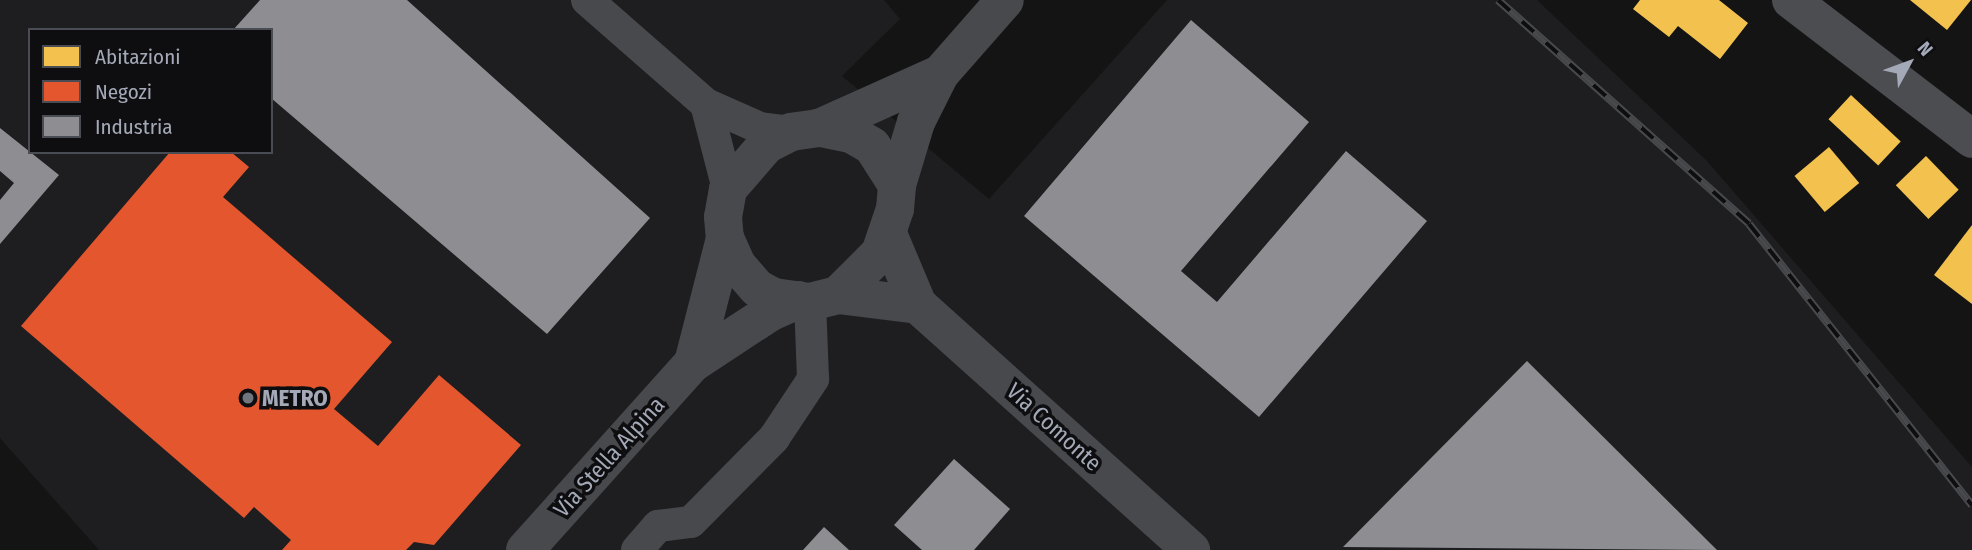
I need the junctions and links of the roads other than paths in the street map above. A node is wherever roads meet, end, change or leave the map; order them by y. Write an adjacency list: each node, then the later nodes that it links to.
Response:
1 (587, 0): 5 (street)
2 (1005, 0): 4 (street)
3 (1791, 0): 7 (main road)
4 (940, 74): 6 (street); 8 (street)
5 (706, 104): 6 (street); 9 (street)
6 (805, 130): 8 (street); 9 (street)
7 (1972, 139)
8 (897, 185): 10 (street)
9 (728, 189): 11 (street)
10 (888, 236): 12 (street); 13 (street)
11 (725, 238): 12 (street); 14 (street, Via Stella Alpina)
12 (815, 299): 13 (street); 14 (street, Via Stella Alpina); 16 (street)
13 (918, 305): 17 (street, Via Comonte)
14 (693, 363): 15 (street, Via Stella Alpina)
15 (525, 550)
16 (637, 550)
17 (1191, 550)

